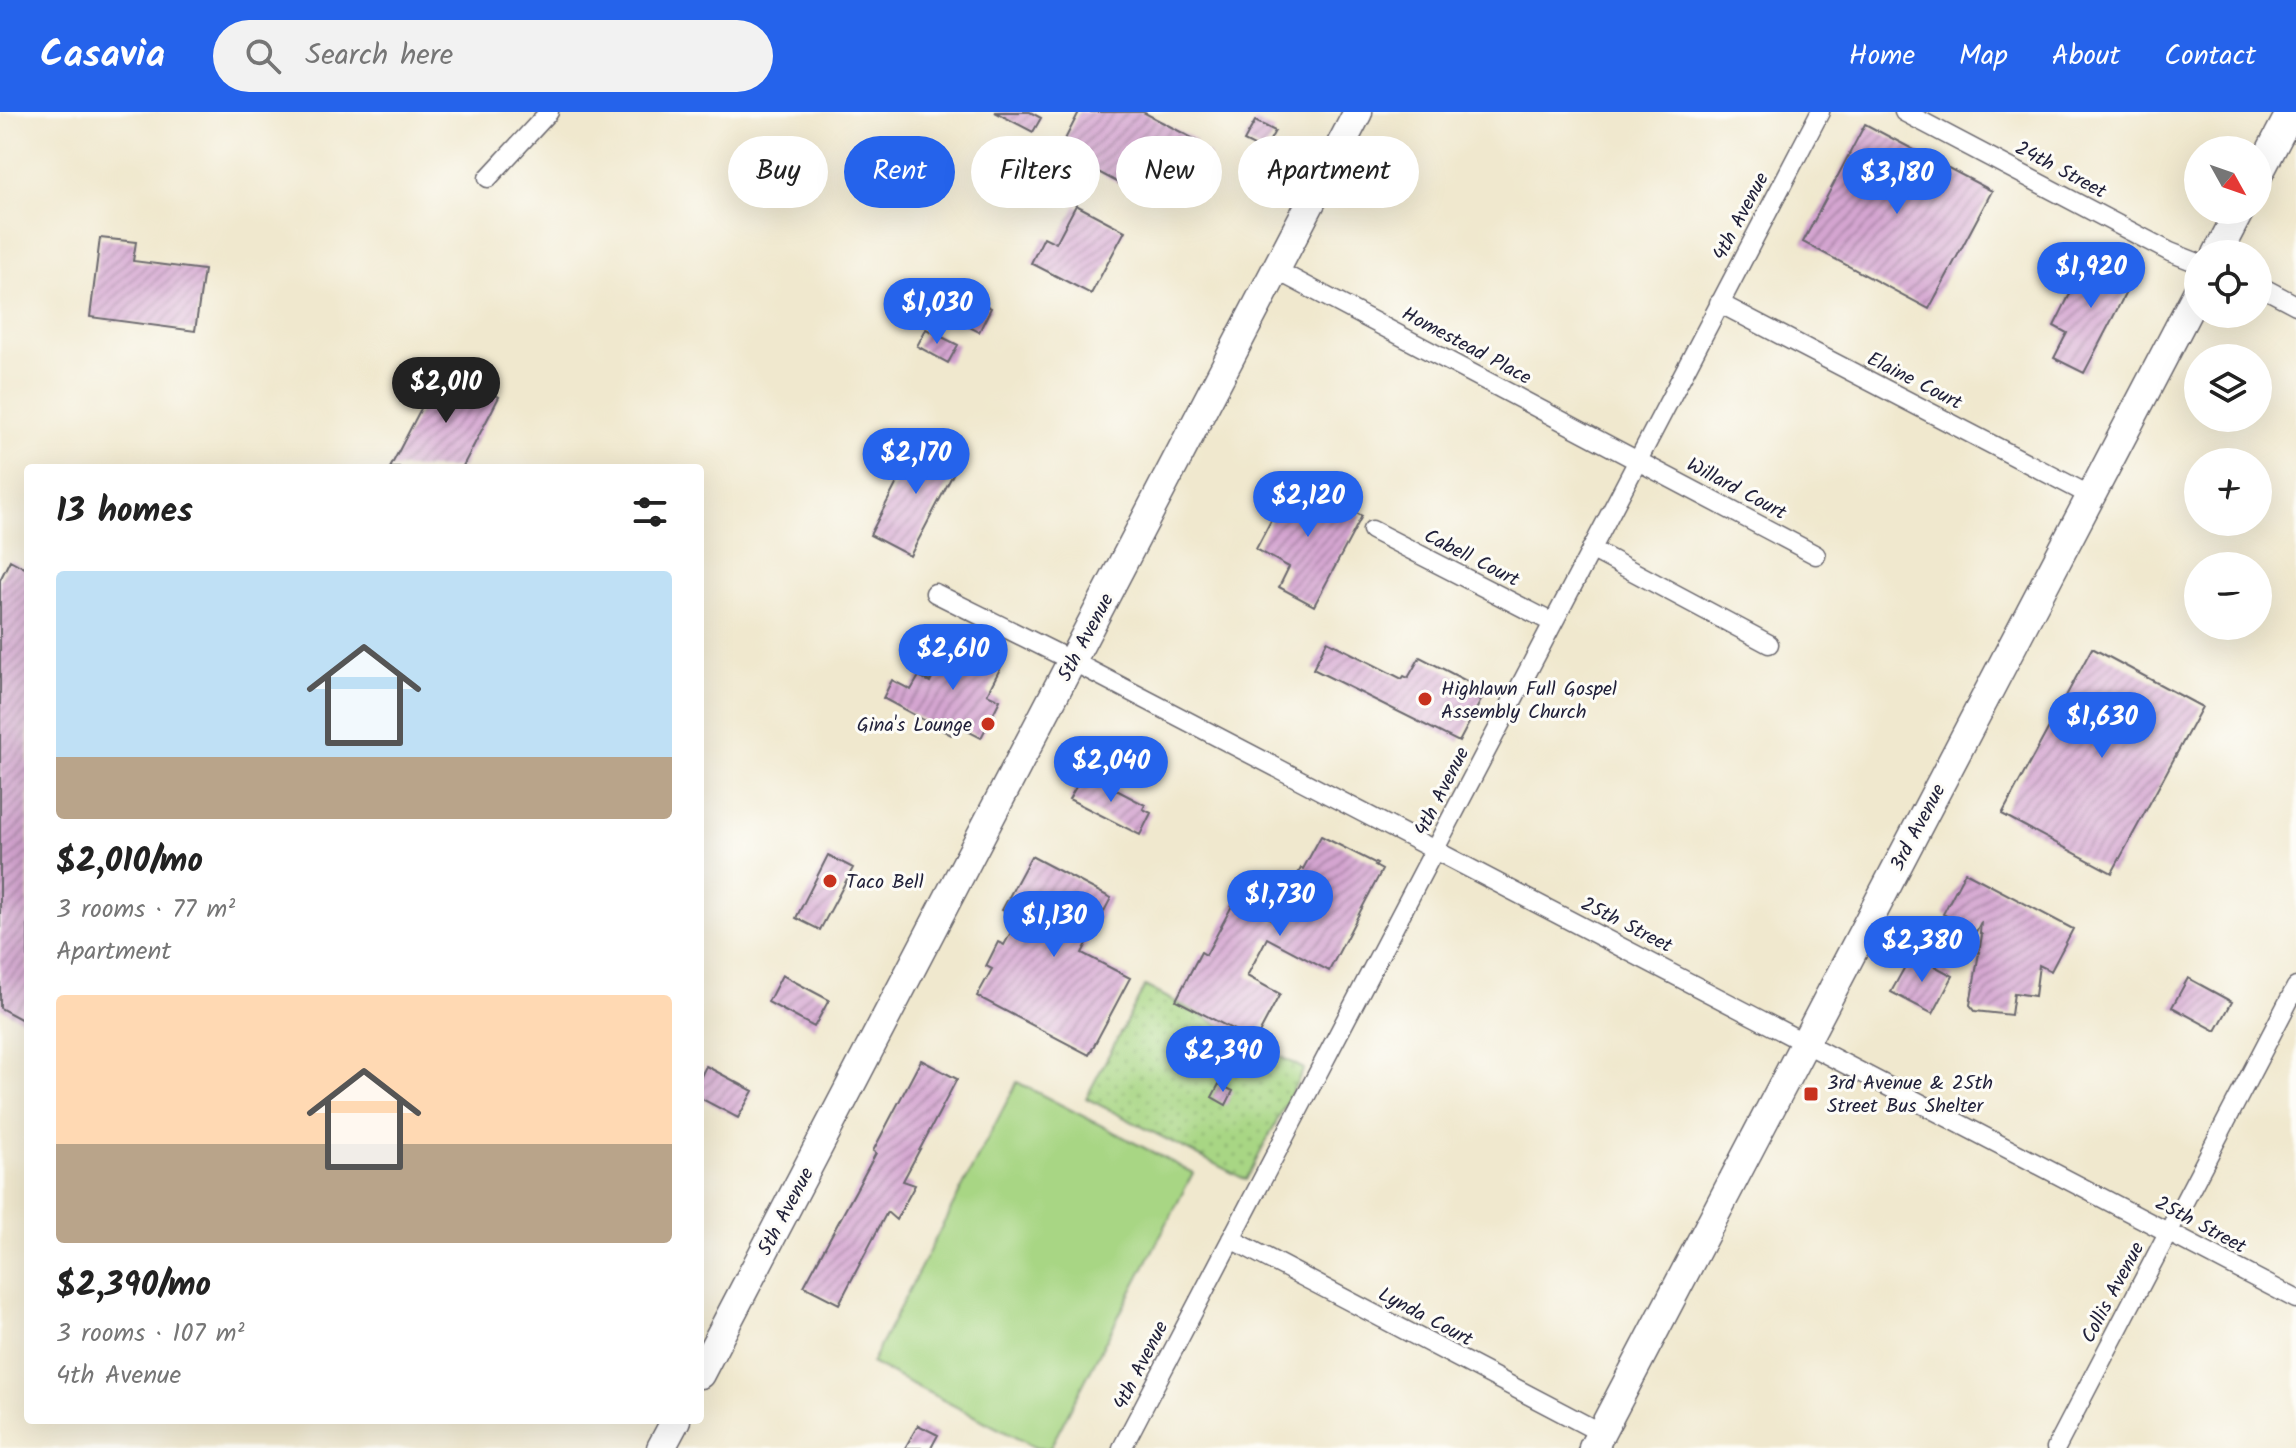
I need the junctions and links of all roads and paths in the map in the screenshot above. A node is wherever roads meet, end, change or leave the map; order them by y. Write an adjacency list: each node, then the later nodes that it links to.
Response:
1 (549, 112): 7 (street)
2 (1358, 112): 9 (main road, 5th Avenue)
3 (1820, 112): 11 (street, 4th Avenue)
4 (1904, 112): 8 (street, 24th Street)
5 (2291, 112): 6 (main road)
6 (2272, 148)
7 (488, 178)
8 (2184, 258)
9 (1276, 270): 14 (street, Homestead Place); 22 (main road, 5th Avenue)
10 (2272, 292): 12 (street)
11 (1719, 303): 14 (street, 4th Avenue); 15 (street, Elaine Court)
12 (2296, 305)
13 (2184, 318): 15 (main road, 3rd Avenue)
14 (1638, 460): 17 (street, 4th Avenue); 18 (street, Willard Court)
15 (2091, 496): 25 (main road, 3rd Avenue)
16 (1372, 530): 20 (street, Cabell Court)
17 (1591, 549): 20 (street, 4th Avenue); 21 (street)
18 (1816, 555)
19 (935, 593): 22 (street, 25th Street)
20 (1553, 623): 23 (street, 4th Avenue)
21 (1769, 644)
22 (1072, 661): 23 (street, 25th Street); 29 (main road, 5th Avenue)
23 (1435, 851): 25 (street, 25th Street); 27 (street, 4th Avenue)
24 (2296, 987): 26 (street, Collis Avenue)
25 (1805, 1042): 26 (street, 25th Street); 30 (main road, 3rd Avenue)
26 (2168, 1232): 28 (street, 25th Street); 32 (street, Collis Avenue)
27 (1231, 1239): 30 (street, Lynda Court); 31 (street, 4th Avenue)
28 (2296, 1299)
29 (704, 1366)
30 (1597, 1440)
31 (1122, 1448)
32 (2056, 1448)

